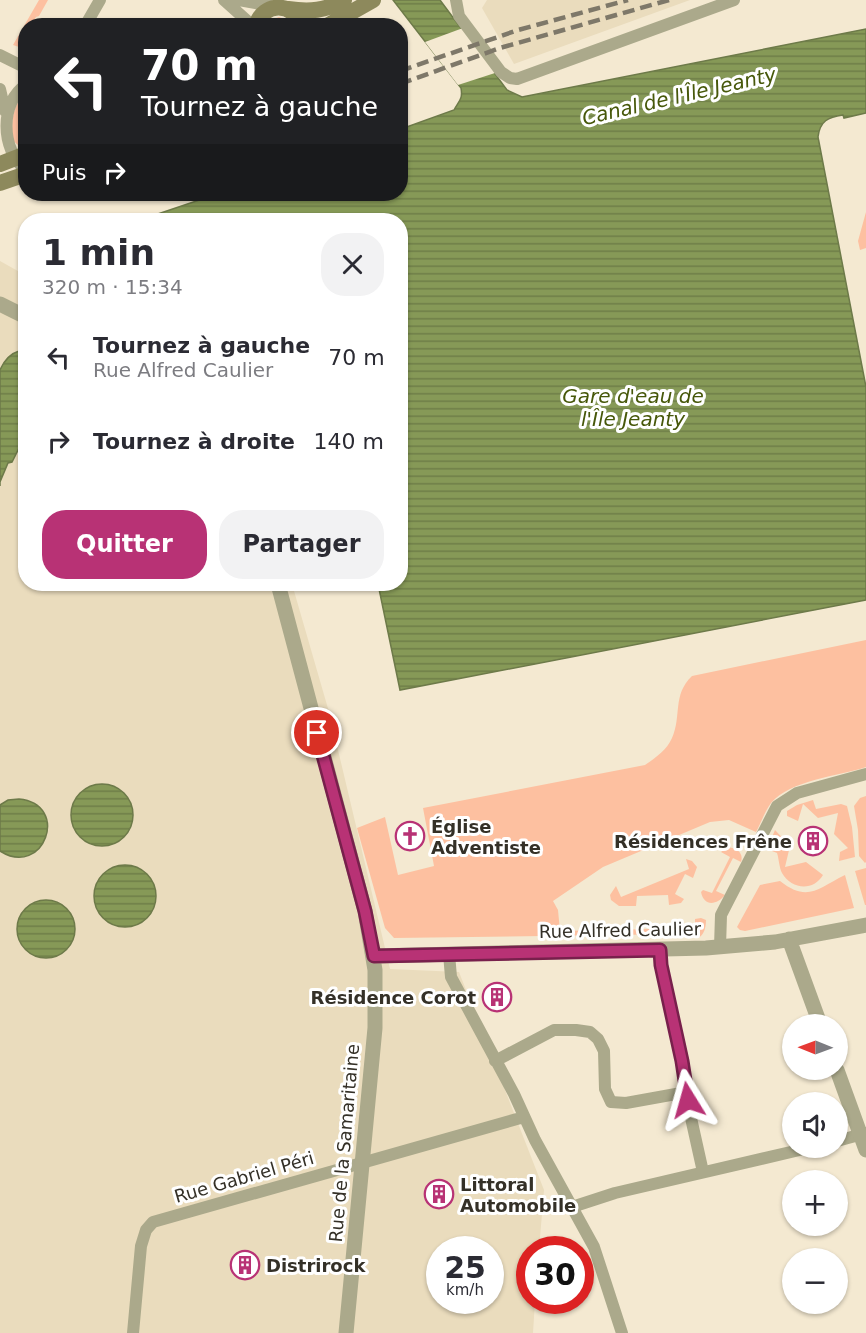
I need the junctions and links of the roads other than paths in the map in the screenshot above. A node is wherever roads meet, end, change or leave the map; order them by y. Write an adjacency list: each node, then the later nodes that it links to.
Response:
1 (100, 0): 9 (street)
2 (224, 0): 10 (street)
3 (239, 0): 8 (street)
4 (344, 0): 8 (main road)
5 (373, 0): 13 (main road)
6 (456, 0): 7 (street)
7 (734, 0)
8 (283, 8): 11 (main road); 12 (main road)
9 (90, 18)
10 (245, 18)
11 (260, 18)
12 (299, 18)
13 (341, 18)
14 (0, 55): 15 (street)
15 (18, 64)
16 (0, 89): 18 (street)
17 (18, 91): 18 (street)
18 (5, 112): 19 (street)
19 (5, 129): 20 (street); 21 (street)
20 (0, 146)
21 (16, 162)
22 (18, 177): 23 (main road)
23 (0, 183)
24 (0, 304): 25 (street)
25 (18, 313)
26 (280, 591): 33 (street, Rue de la Samaritaine)
27 (866, 774): 30 (street)
28 (866, 925): 29 (street, Rue Alfred Caulier)
29 (789, 939): 30 (street, Rue Alfred Caulier); 34 (street)
30 (720, 947): 31 (street, Rue Alfred Caulier)
31 (660, 950): 32 (street, Rue Alfred Caulier); 37 (street)
32 (449, 954): 33 (street, Rue Alfred Caulier); 35 (street)
33 (374, 956): 43 (street, Rue de la Samaritaine)
34 (816, 1014)
35 (495, 1060): 37 (street); 38 (street)
36 (841, 1080): 39 (street)
37 (687, 1092): 44 (street)
38 (524, 1117): 43 (street, Rue Gabriel Péri); 45 (street)
39 (863, 1134): 40 (street); 41 (street)
40 (848, 1138)
41 (866, 1150)
42 (782, 1154): 44 (street)
43 (362, 1163): 46 (street, Rue Gabriel Péri); 47 (street, Rue de la Samaritaine)
44 (703, 1172): 45 (street)
45 (572, 1207): 48 (street)
46 (133, 1333)
47 (346, 1333)
48 (622, 1333)

